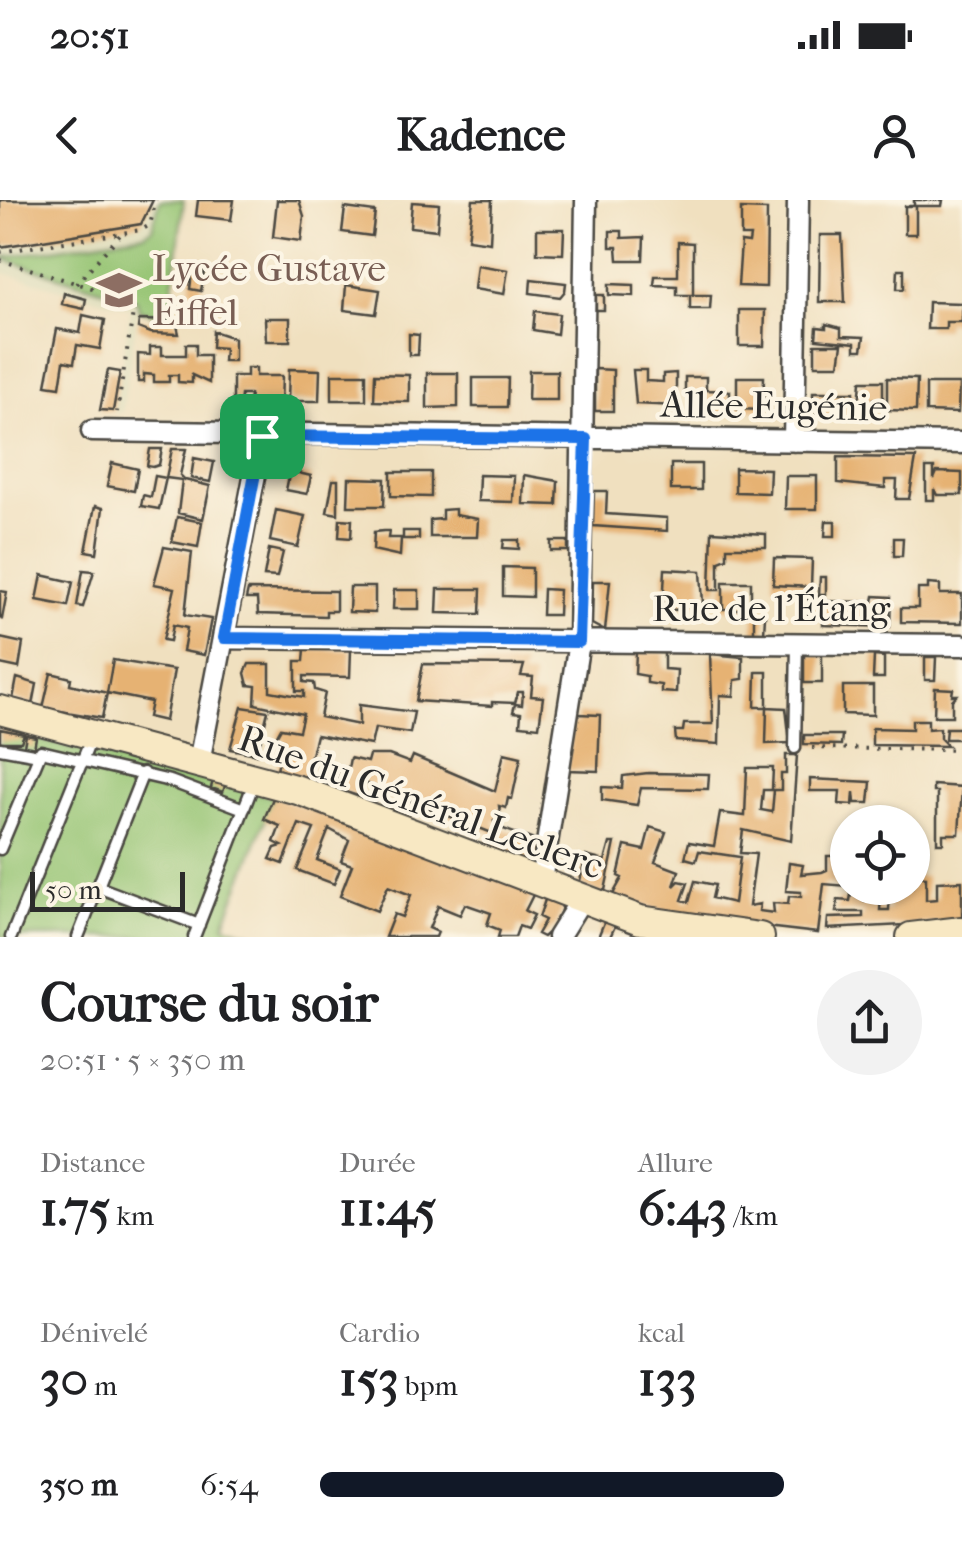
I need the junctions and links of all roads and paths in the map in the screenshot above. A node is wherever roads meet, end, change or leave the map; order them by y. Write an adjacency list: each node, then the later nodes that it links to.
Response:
1 (156, 200): 4 (path)
2 (586, 200): 11 (street)
3 (798, 200): 12 (street)
4 (122, 233): 5 (path); 7 (path)
5 (0, 252)
6 (0, 260): 7 (path)
7 (76, 284): 9 (path)
8 (92, 431): 9 (street, Allée Eugénie)
9 (117, 432): 10 (street, Allée Eugénie)
10 (262, 436): 11 (street, Allée Eugénie); 14 (street)
11 (586, 439): 12 (street, Allée Eugénie); 15 (street)
12 (794, 441): 13 (street, Allée Eugénie)
13 (962, 444)
14 (224, 638): 15 (street, Rue de l'Étang); 24 (street)
15 (579, 642): 16 (street, Rue de l'Étang); 29 (street)
16 (797, 644): 17 (street, Rue de l'Étang); 21 (lane)
17 (962, 645)
18 (0, 710): 20 (main road, Rue du Général Leclerc)
19 (0, 748): 23 (lane)
20 (88, 748): 23 (lane); 24 (main road, Rue du Général Leclerc); 25 (lane); 34 (lane)
21 (795, 748): 22 (path)
22 (962, 750)
23 (39, 755): 28 (lane)
24 (199, 762): 26 (main road, Rue du Général Leclerc)
25 (143, 774): 27 (lane); 30 (lane)
26 (256, 779): 27 (lane); 29 (main road, Rue du Général Leclerc)
27 (244, 809): 32 (lane)
28 (0, 849)
29 (541, 881): 31 (main road, Rue du Général Leclerc)
30 (98, 886): 32 (lane); 35 (lane)
31 (581, 900): 37 (street); 38 (main road, Rue du Général Leclerc)
32 (199, 925): 36 (lane)
33 (962, 931): 39 (main road)
34 (11, 937)
35 (78, 937)
36 (194, 937)
37 (558, 937)
38 (760, 937)
39 (911, 937)

